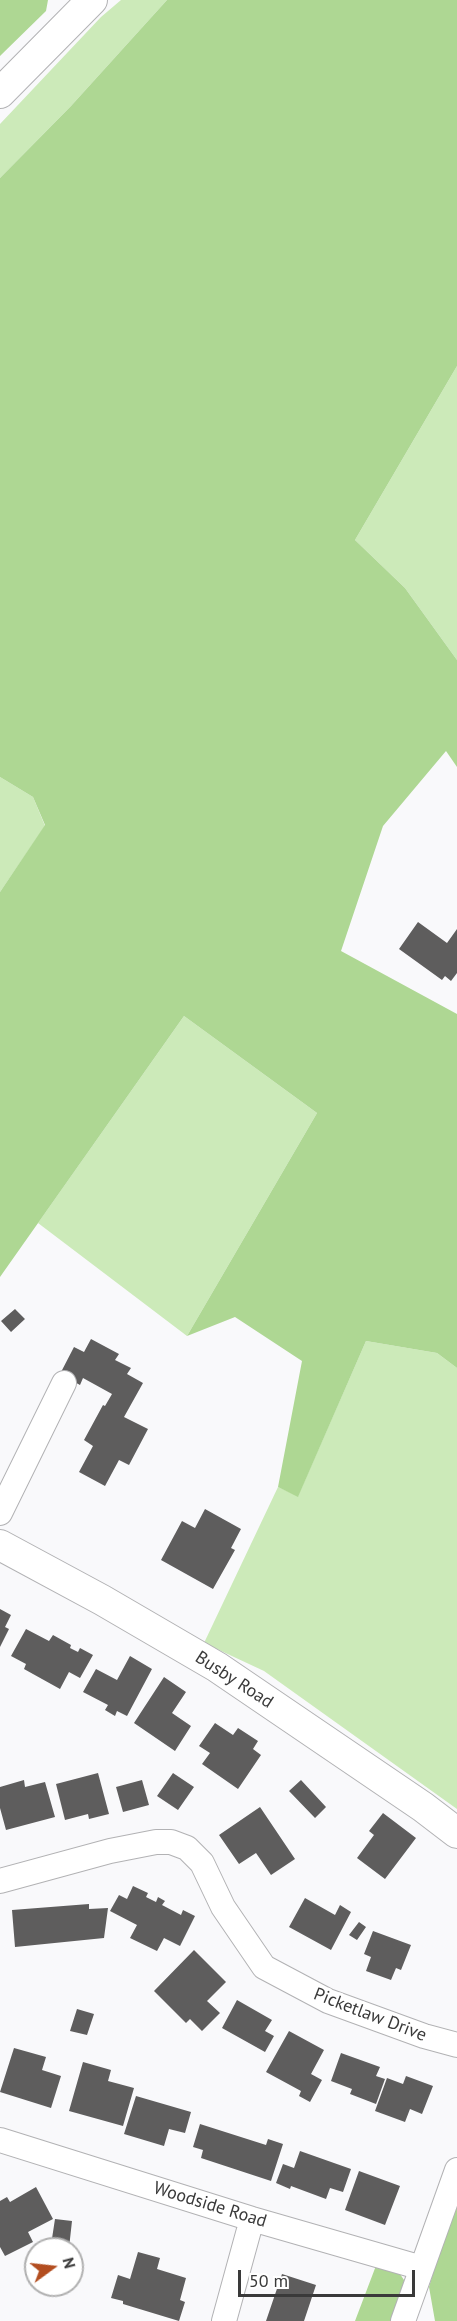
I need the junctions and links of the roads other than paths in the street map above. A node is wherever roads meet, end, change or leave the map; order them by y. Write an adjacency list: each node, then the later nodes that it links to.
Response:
1 (92, 0): 2 (main road)
2 (0, 93)
3 (64, 1383): 4 (street)
4 (0, 1513)
5 (0, 1545): 6 (main road, Busby Road)
6 (457, 1833)
7 (0, 1881): 8 (street, Picketlaw Drive)
8 (457, 2045)
9 (0, 2140): 11 (street, Woodside Road)
10 (457, 2170): 12 (street)
11 (252, 2218): 12 (street, Woodside Road); 14 (street)
12 (422, 2268): 13 (street)
13 (413, 2293): 15 (street); 16 (street)
14 (224, 2321)
15 (403, 2321)
16 (424, 2321)

